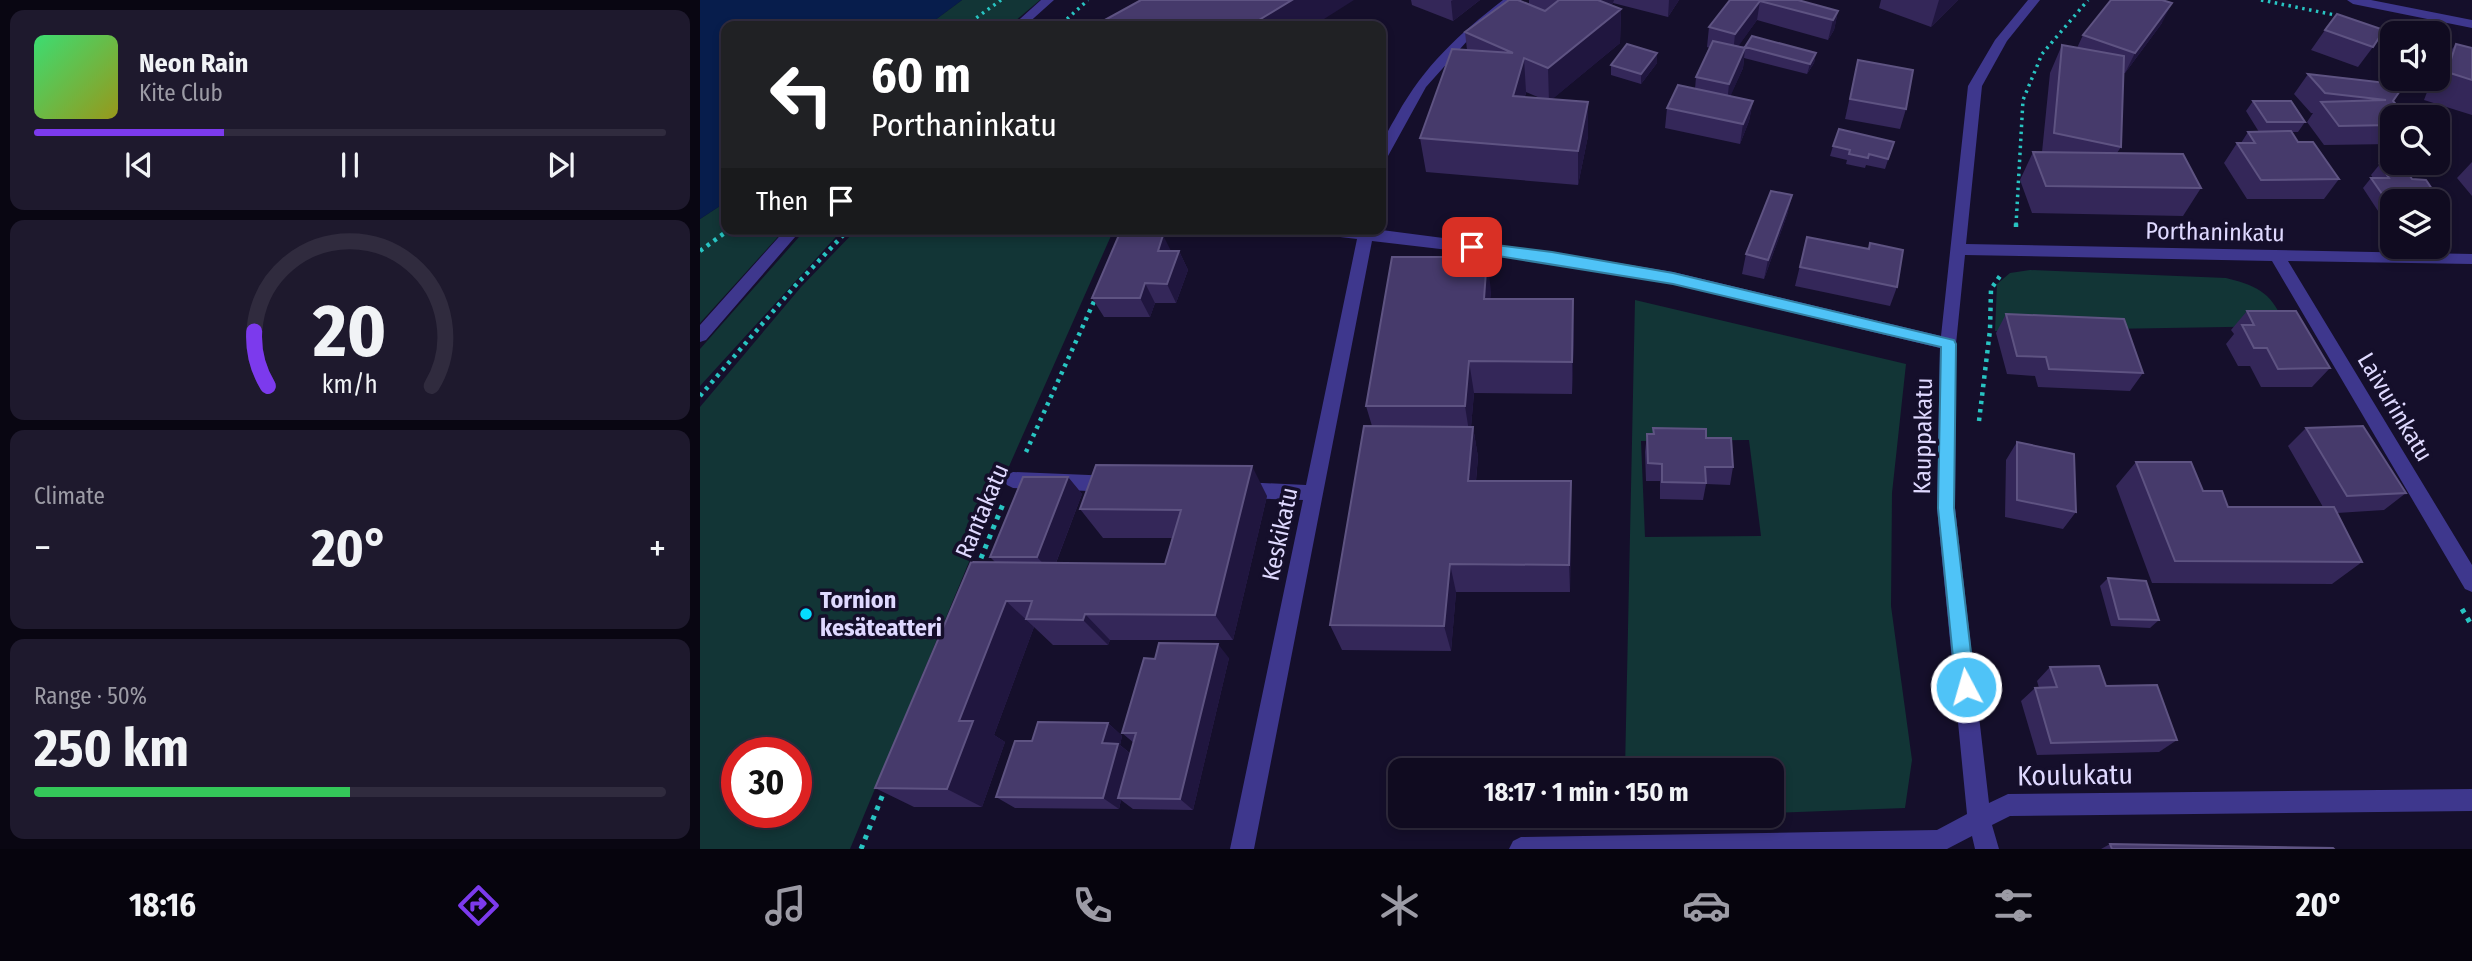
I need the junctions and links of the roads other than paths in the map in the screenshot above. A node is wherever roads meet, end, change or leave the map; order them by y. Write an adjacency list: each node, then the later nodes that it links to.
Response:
1 (1048, 0): 5 (street)
2 (1510, 0): 7 (street)
3 (2034, 0): 11 (street, Kauppakatu)
4 (2353, 0): 6 (street)
5 (1024, 21)
6 (2472, 24)
7 (1386, 147)
8 (1386, 234): 15 (street)
9 (790, 235): 14 (street)
10 (1365, 235): 19 (street, Keskikatu)
11 (1957, 249): 12 (street, Porthaninkatu); 15 (street, Kauppakatu)
12 (2277, 256): 13 (street, Porthaninkatu); 20 (street, Laivurinkatu)
13 (2472, 259)
14 (700, 336)
15 (1948, 344): 22 (street, Kauppakatu)
16 (1013, 480): 17 (street)
17 (1138, 485)
18 (1221, 489): 19 (street)
19 (1315, 493): 23 (street, Keskikatu)
20 (2472, 583)
21 (2472, 800): 22 (street, Koulukatu)
22 (1979, 819): 24 (street, Koulukatu); 25 (street, Kauppakatu)
23 (1242, 849)
24 (1521, 849)
25 (1987, 849)

